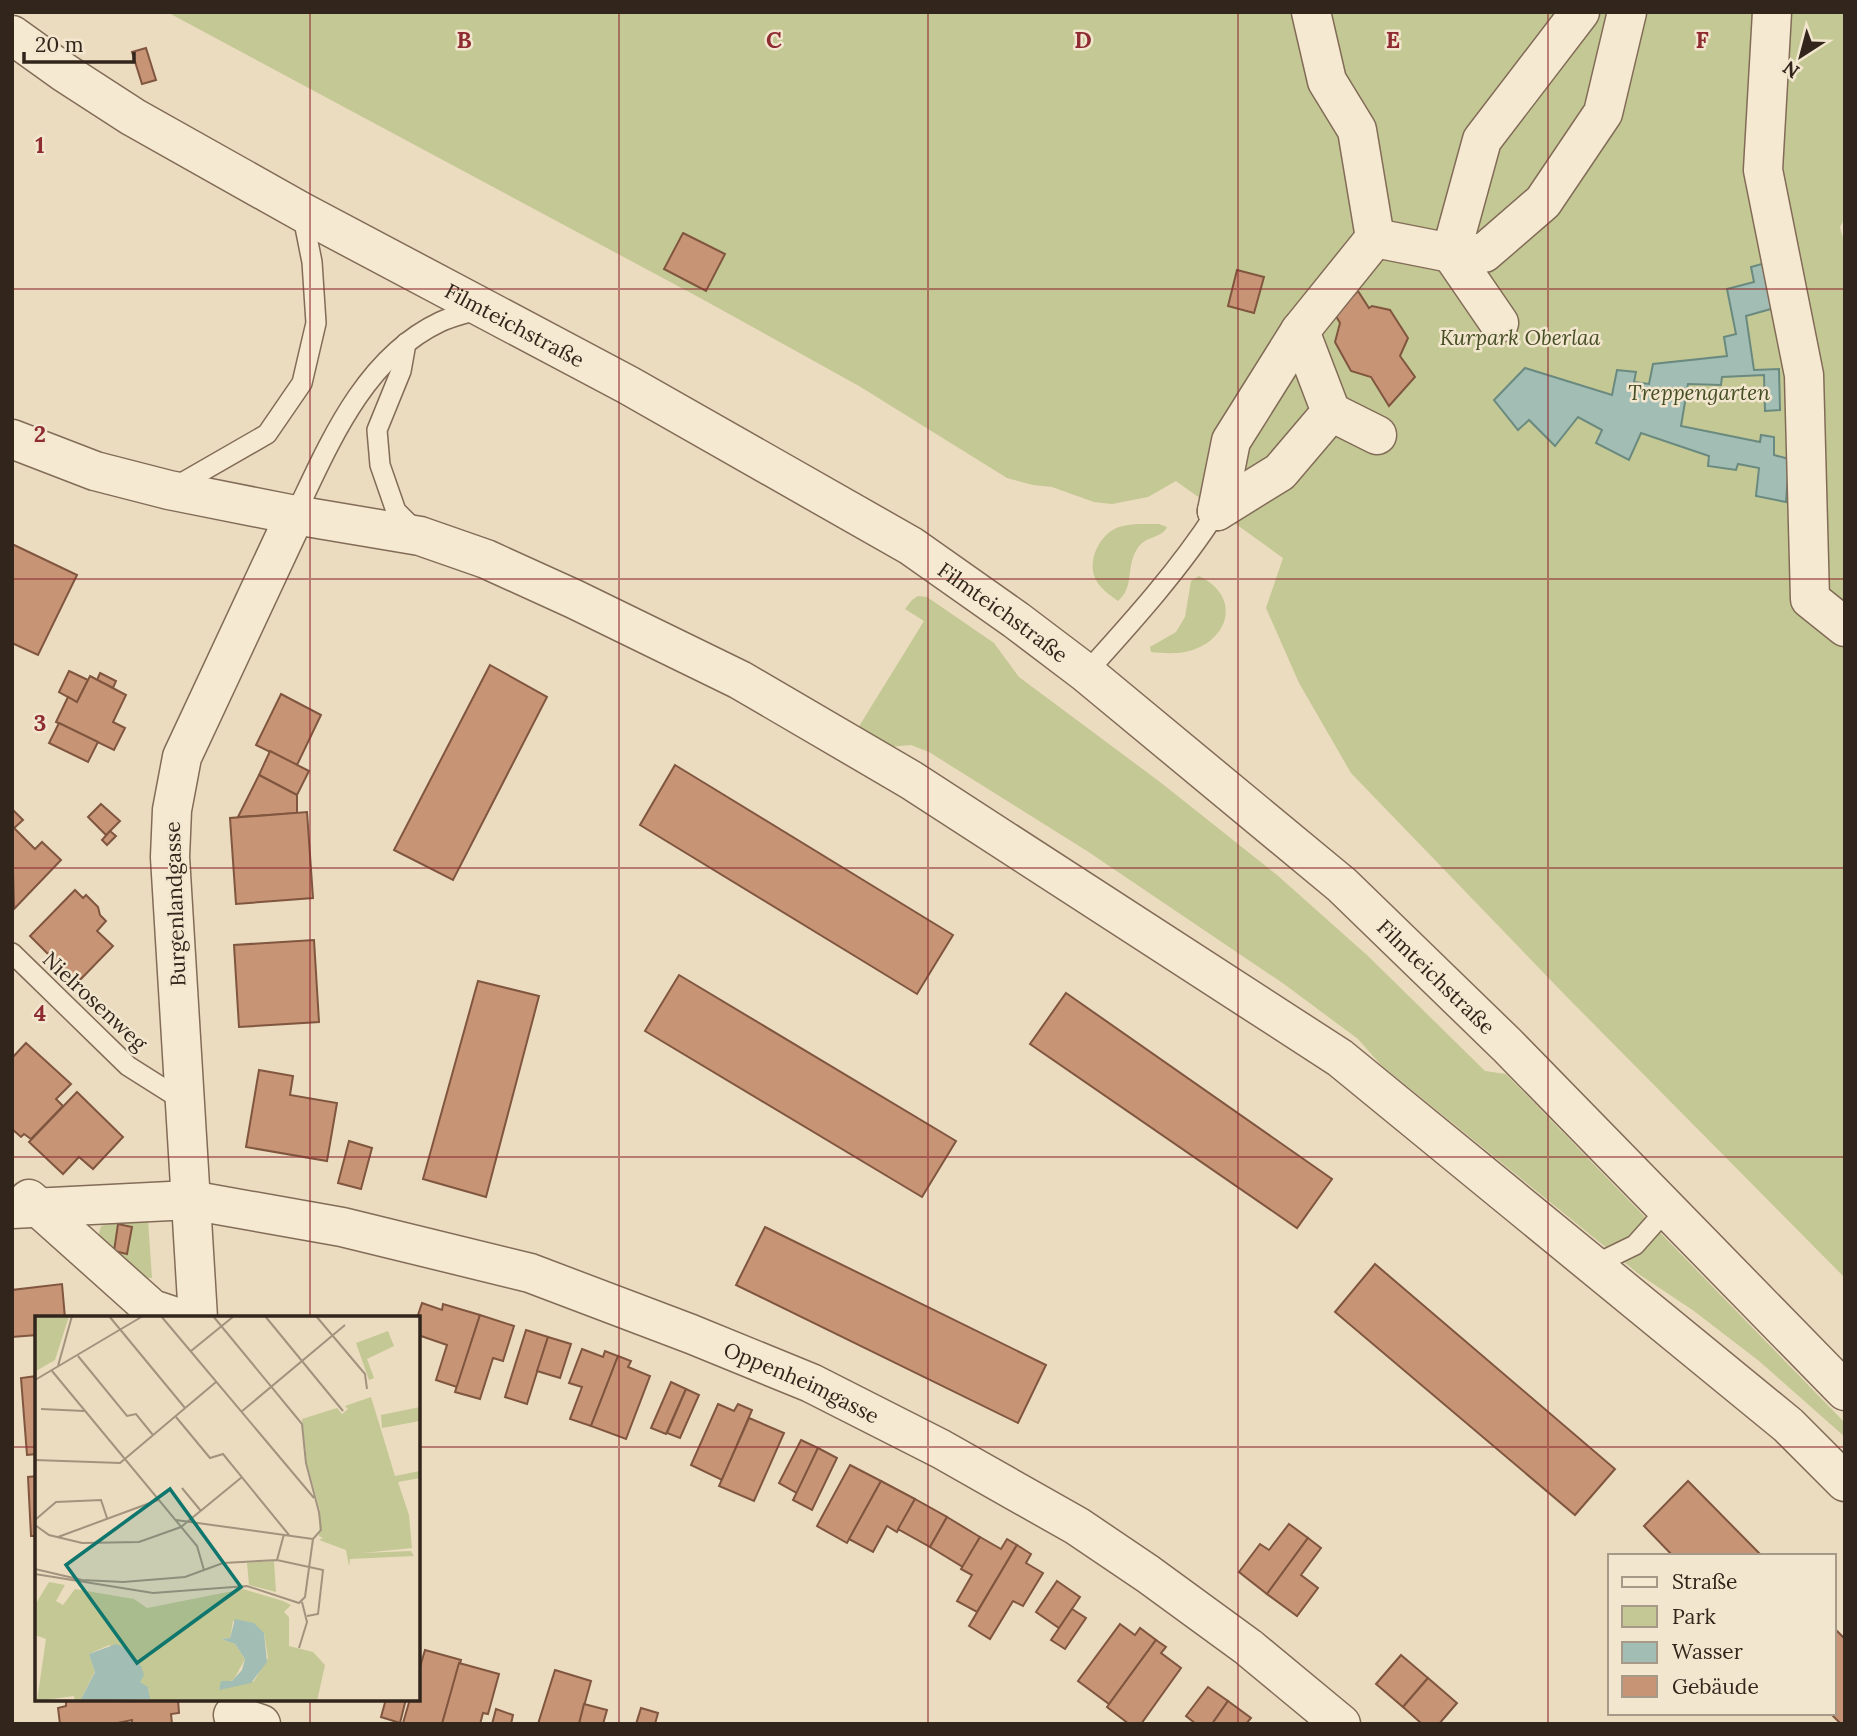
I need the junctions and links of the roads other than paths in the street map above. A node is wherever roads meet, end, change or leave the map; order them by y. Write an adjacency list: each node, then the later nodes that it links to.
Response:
1 (1311, 12): 7 (street)
2 (1580, 12): 8 (street)
3 (1627, 12): 8 (street)
4 (1772, 12): 20 (street)
5 (12, 34): 6 (street, Filmteichstraße)
6 (302, 212): 9 (street, Filmteichstraße); 16 (lane)
7 (1375, 237): 8 (street); 11 (street)
8 (1451, 253): 10 (street)
9 (485, 308): 12 (lane); 21 (street, Filmteichstraße)
10 (1499, 323)
11 (1300, 331): 13 (street); 17 (street)
12 (407, 342): 18 (lane); 19 (lane)
13 (1331, 412): 14 (street); 17 (street)
14 (1377, 435)
15 (12, 439): 16 (street)
16 (169, 490): 18 (street)
17 (1217, 511): 21 (lane)
18 (295, 515): 19 (street); 23 (street, Burgenlandgasse)
19 (420, 536): 27 (street)
20 (1845, 627)
21 (1086, 673): 26 (street, Filmteichstraße)
22 (12, 953): 23 (lane, Nielrosenweg)
23 (185, 1102): 25 (street, Burgenlandgasse)
24 (21, 1200): 25 (street, Oppenheimgasse); 28 (street)
25 (190, 1200): 29 (street, Burgenlandgasse); 32 (street, Oppenheimgasse)
26 (1667, 1209): 27 (lane); 30 (street, Filmteichstraße)
27 (1594, 1265): 31 (street)
28 (173, 1316)
29 (198, 1316)
30 (1845, 1391)
31 (1845, 1482)
32 (1341, 1724)

